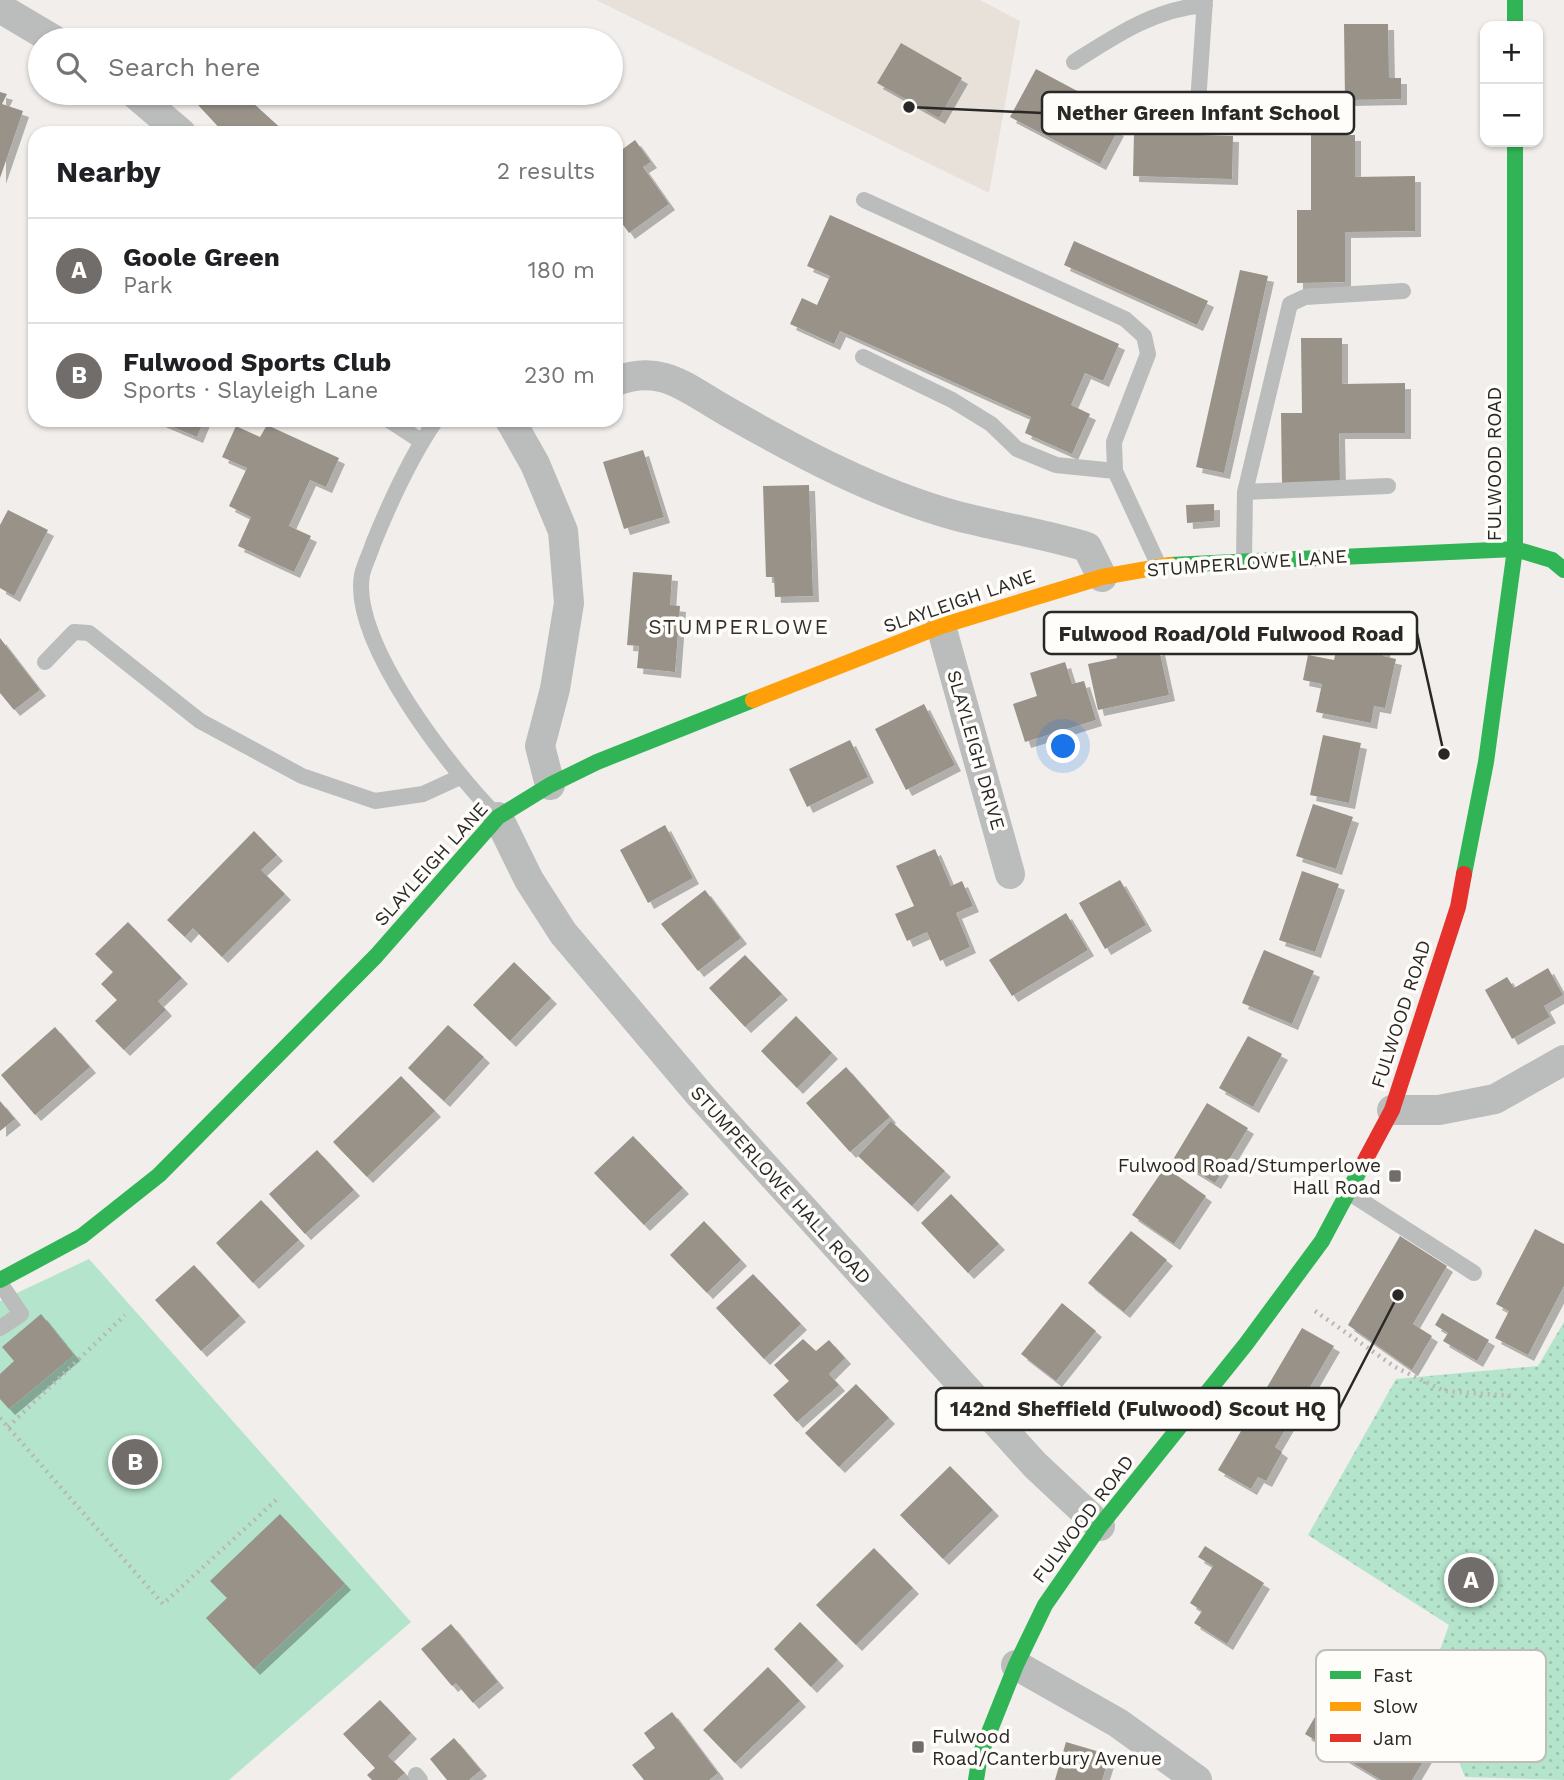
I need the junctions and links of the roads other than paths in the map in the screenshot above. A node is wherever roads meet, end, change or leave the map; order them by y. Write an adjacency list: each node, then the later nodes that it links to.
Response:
1 (1515, 0): 4 (street)
2 (1205, 3): 6 (lane); 7 (lane)
3 (0, 8): 5 (street)
4 (1515, 21)
5 (34, 28)
6 (1074, 62)
7 (1198, 103)
8 (148, 105): 9 (street)
9 (173, 126)
10 (1515, 147): 22 (street, FULWOOD ROAD)
11 (864, 200): 19 (lane)
12 (1403, 290): 21 (lane)
13 (863, 357): 19 (lane)
14 (623, 378): 26 (street)
15 (400, 427): 18 (lane)
16 (431, 427): 18 (lane)
17 (514, 427): 30 (street)
18 (421, 441): 29 (lane)
19 (1115, 471): 24 (lane)
20 (1388, 486): 21 (lane)
21 (1245, 492): 23 (lane)
22 (1516, 549): 23 (street, STUMPERLOWE LANE); 25 (street, STUMPERLOWE LANE); 34 (street, FULWOOD ROAD)
23 (1244, 560): 24 (street, STUMPERLOWE LANE)
24 (1159, 566): 26 (street, STUMPERLOWE LANE)
25 (1564, 570)
26 (1102, 577): 27 (street, SLAYLEIGH LANE)
27 (941, 626): 30 (street, SLAYLEIGH LANE); 32 (street, SLAYLEIGH DRIVE)
28 (45, 662): 29 (lane)
29 (460, 777): 31 (lane)
30 (550, 785): 31 (street, SLAYLEIGH LANE)
31 (498, 817): 37 (street, SLAYLEIGH LANE); 39 (street, STUMPERLOWE HALL ROAD)
32 (1010, 874)
33 (1564, 1060): 34 (street)
34 (1392, 1110): 35 (street, FULWOOD ROAD)
35 (1348, 1192): 36 (lane); 39 (street, FULWOOD ROAD)
36 (1474, 1273)
37 (0, 1281): 38 (lane)
38 (0, 1328)
39 (1100, 1526): 40 (street, FULWOOD ROAD)
40 (1016, 1665): 41 (street, FULWOOD ROAD); 42 (street)
41 (976, 1780)
42 (1197, 1780)

